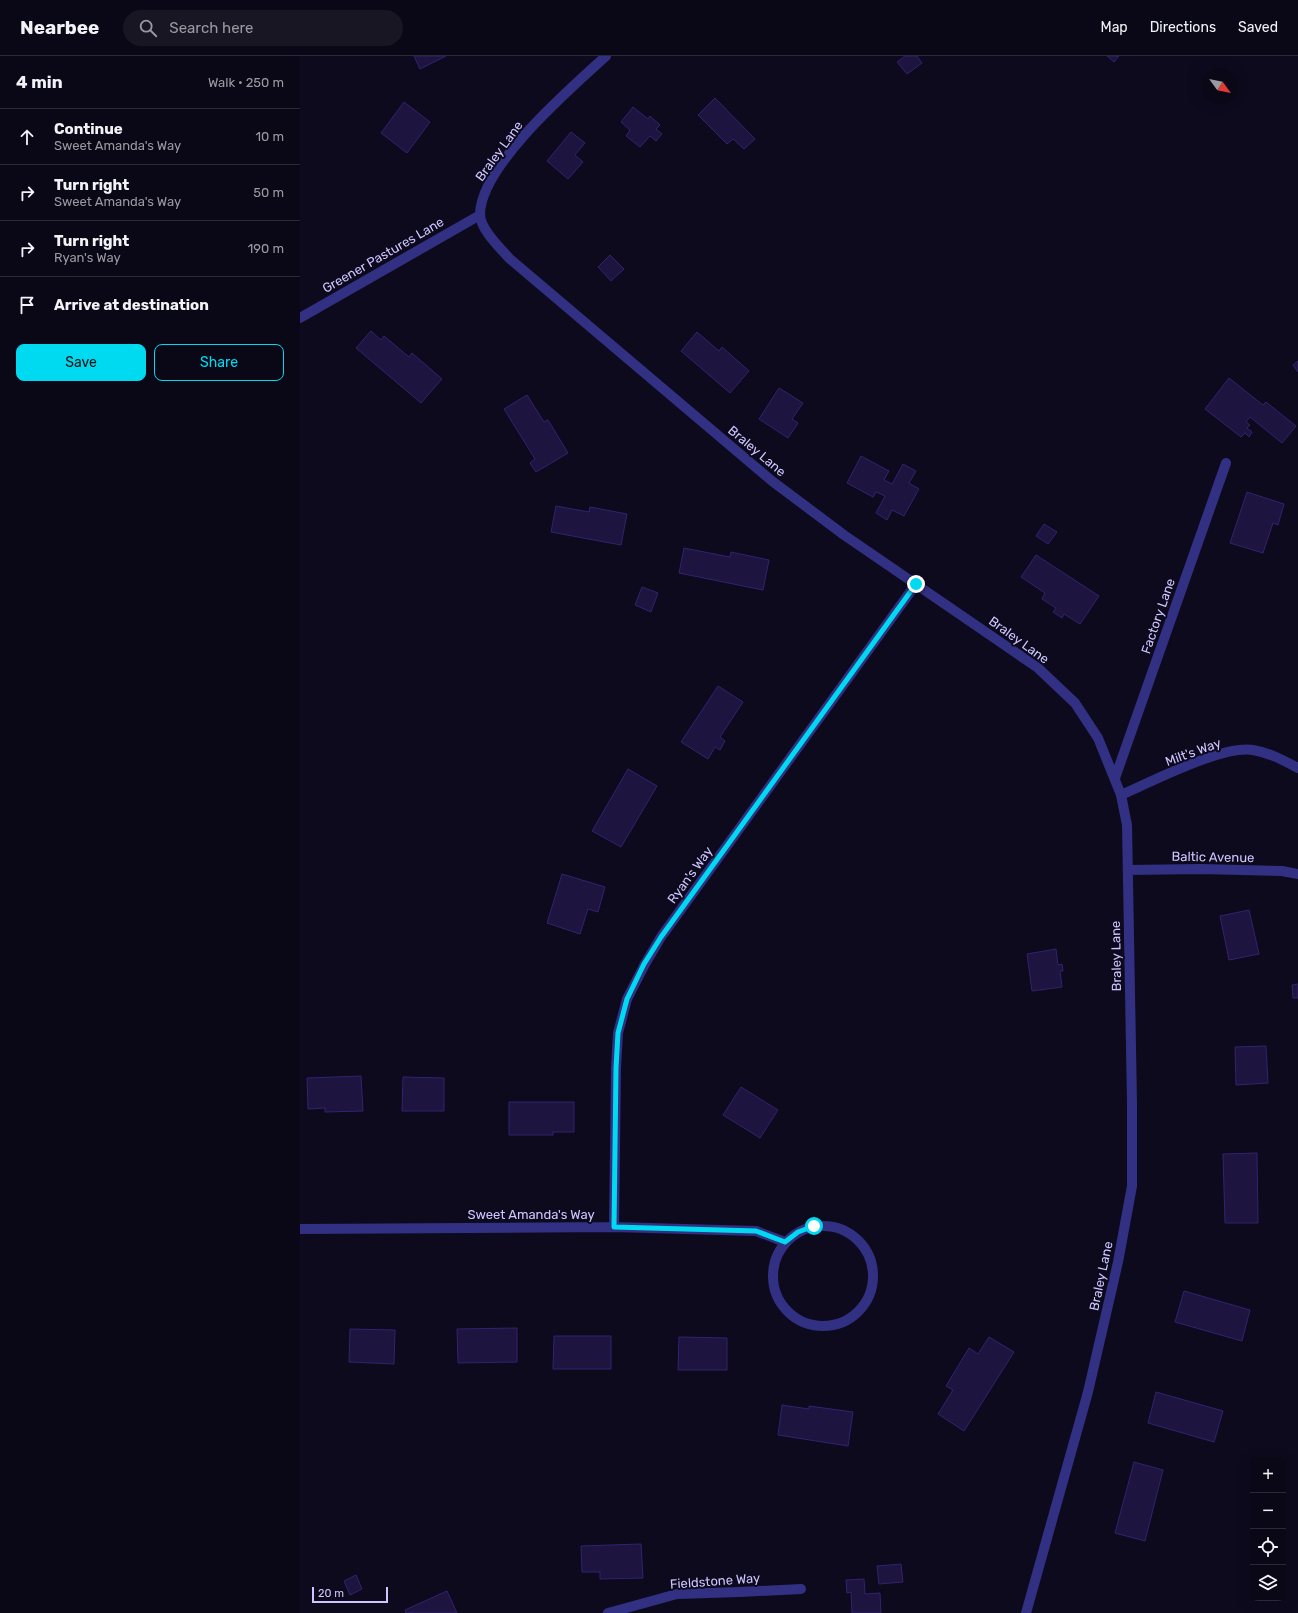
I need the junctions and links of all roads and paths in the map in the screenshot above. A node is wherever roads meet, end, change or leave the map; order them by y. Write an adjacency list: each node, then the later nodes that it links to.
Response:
1 (606, 56): 2 (street, Braley Lane)
2 (480, 215): 3 (street, Greener Pastures Lane); 5 (street, Braley Lane)
3 (300, 318)
4 (1226, 463): 7 (street, Factory Lane)
5 (916, 584): 7 (street, Braley Lane); 11 (street, Ryan's Way)
6 (1298, 768): 8 (street, Milt's Way)
7 (1115, 778): 8 (street, Braley Lane)
8 (1121, 795): 9 (street, Braley Lane)
9 (1128, 870): 10 (street, Baltic Avenue); 16 (street, Braley Lane)
10 (1298, 874)
11 (614, 1227): 12 (street, Sweet Amanda's Way); 13 (street, Sweet Amanda's Way)
12 (300, 1229)
13 (785, 1242): 13 (street)
14 (801, 1589): 15 (street, Fieldstone Way)
15 (608, 1613)
16 (1026, 1613)

